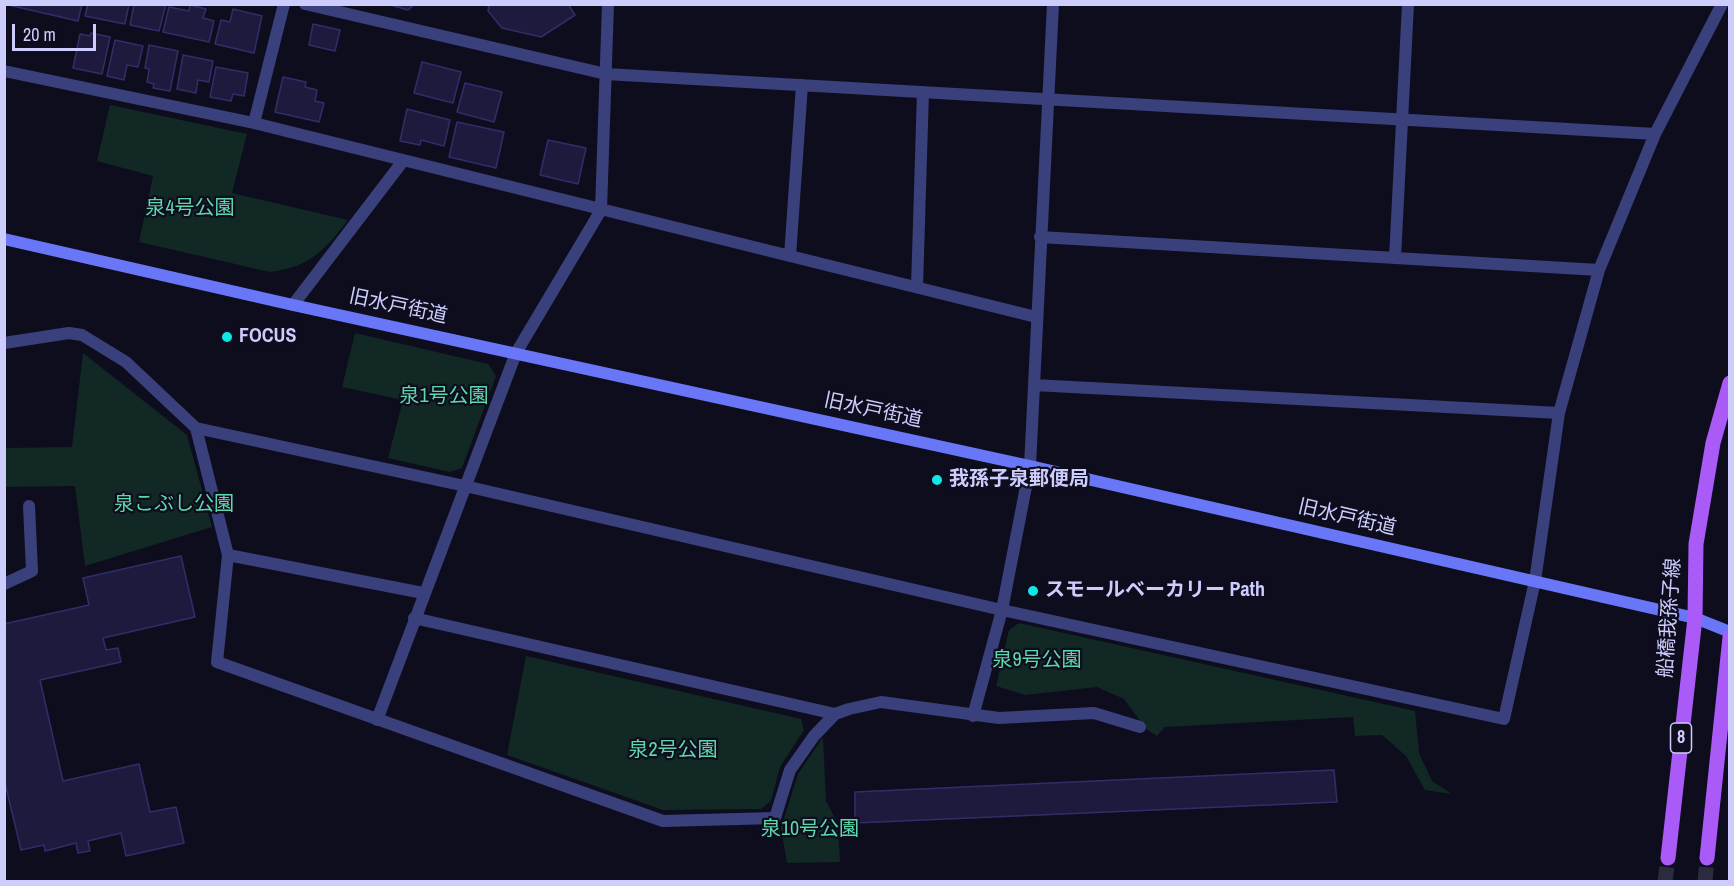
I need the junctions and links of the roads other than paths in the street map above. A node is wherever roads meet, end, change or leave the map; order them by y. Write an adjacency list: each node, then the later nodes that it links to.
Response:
1 (284, 4): 13 (street)
2 (305, 4): 8 (street)
3 (608, 4): 8 (street)
4 (1053, 4): 11 (street)
5 (1408, 4): 12 (street)
6 (1722, 4): 14 (street)
7 (4, 71): 13 (street)
8 (606, 74): 9 (street); 16 (street)
9 (802, 85): 10 (street); 19 (street)
10 (923, 92): 11 (street); 22 (street)
11 (1048, 99): 12 (street); 17 (street)
12 (1402, 120): 14 (street); 20 (street)
13 (254, 123): 15 (street)
14 (1655, 134): 21 (street)
15 (404, 161): 16 (street); 23 (street)
16 (602, 210): 19 (street); 26 (street)
17 (1040, 237): 20 (street); 24 (street)
18 (4, 238): 23 (street, 旧水戸街道)
19 (790, 256): 22 (street)
20 (1395, 258): 21 (street)
21 (1599, 270): 29 (street)
22 (917, 287): 24 (street)
23 (293, 305): 26 (street, 旧水戸街道)
24 (1036, 317): 28 (street)
25 (4, 343): 30 (street)
26 (516, 353): 31 (street, 旧水戸街道); 32 (street)
27 (1730, 383): 40 (main road, 船橋我孫子線 / 8)
28 (1034, 385): 29 (street); 31 (street)
29 (1559, 413): 35 (street)
30 (196, 428): 32 (street); 34 (street)
31 (1030, 466): 35 (street, 旧水戸街道); 38 (street)
32 (465, 486): 37 (street); 38 (street)
33 (29, 506): 36 (street)
34 (228, 555): 37 (street); 45 (street)
35 (1535, 581): 38 (street); 40 (street, 旧水戸街道)
36 (4, 584)
37 (423, 593): 39 (street)
38 (1002, 610): 44 (street)
39 (414, 618): 43 (street); 45 (street)
40 (1695, 618): 41 (street, 旧水戸街道); 47 (main road, 船橋我孫子線 / 8)
41 (1730, 632)
42 (1730, 637): 48 (main road, 8)
43 (835, 714): 44 (street); 45 (street)
44 (973, 716): 46 (street)
45 (377, 720)
46 (1140, 727)
47 (1668, 858)
48 (1707, 858)

